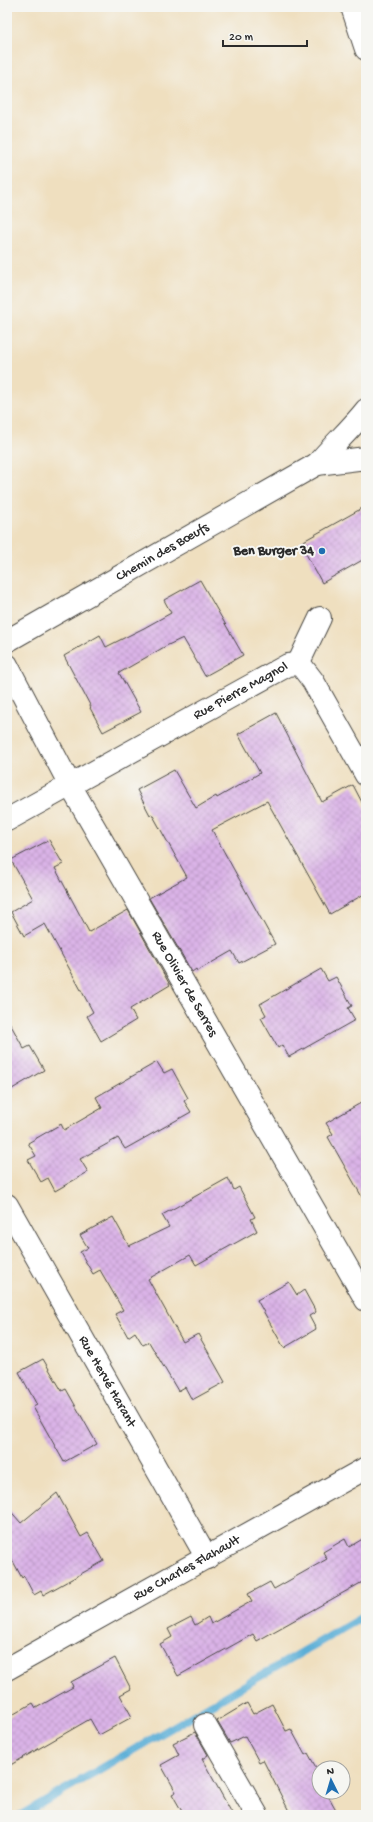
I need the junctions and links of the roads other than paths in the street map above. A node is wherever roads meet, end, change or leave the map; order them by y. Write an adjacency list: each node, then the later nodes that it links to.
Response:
1 (352, 7): 2 (street)
2 (366, 49)
3 (366, 410): 5 (street, Chemin des Bœufs)
4 (366, 458): 5 (street, Chemin des Bœufs)
5 (317, 464): 7 (street, Chemin des Bœufs)
6 (320, 618): 8 (street)
7 (7, 641)
8 (298, 664): 10 (street, Rue Pierre Magnol); 11 (street, Rue Pierre Magnol)
9 (7, 665): 11 (street, Rue Olivier de Serres)
10 (366, 775)
11 (70, 785): 12 (street, Rue Pierre Magnol); 14 (street, Rue Olivier de Serres)
12 (7, 820)
13 (7, 1205): 16 (street, Rue Hervé Harant)
14 (366, 1300)
15 (366, 1468): 16 (street, Rue Charles Flahault)
16 (206, 1558): 17 (street, Rue Charles Flahault)
17 (7, 1669)
18 (205, 1725): 19 (street)
19 (257, 1815)

